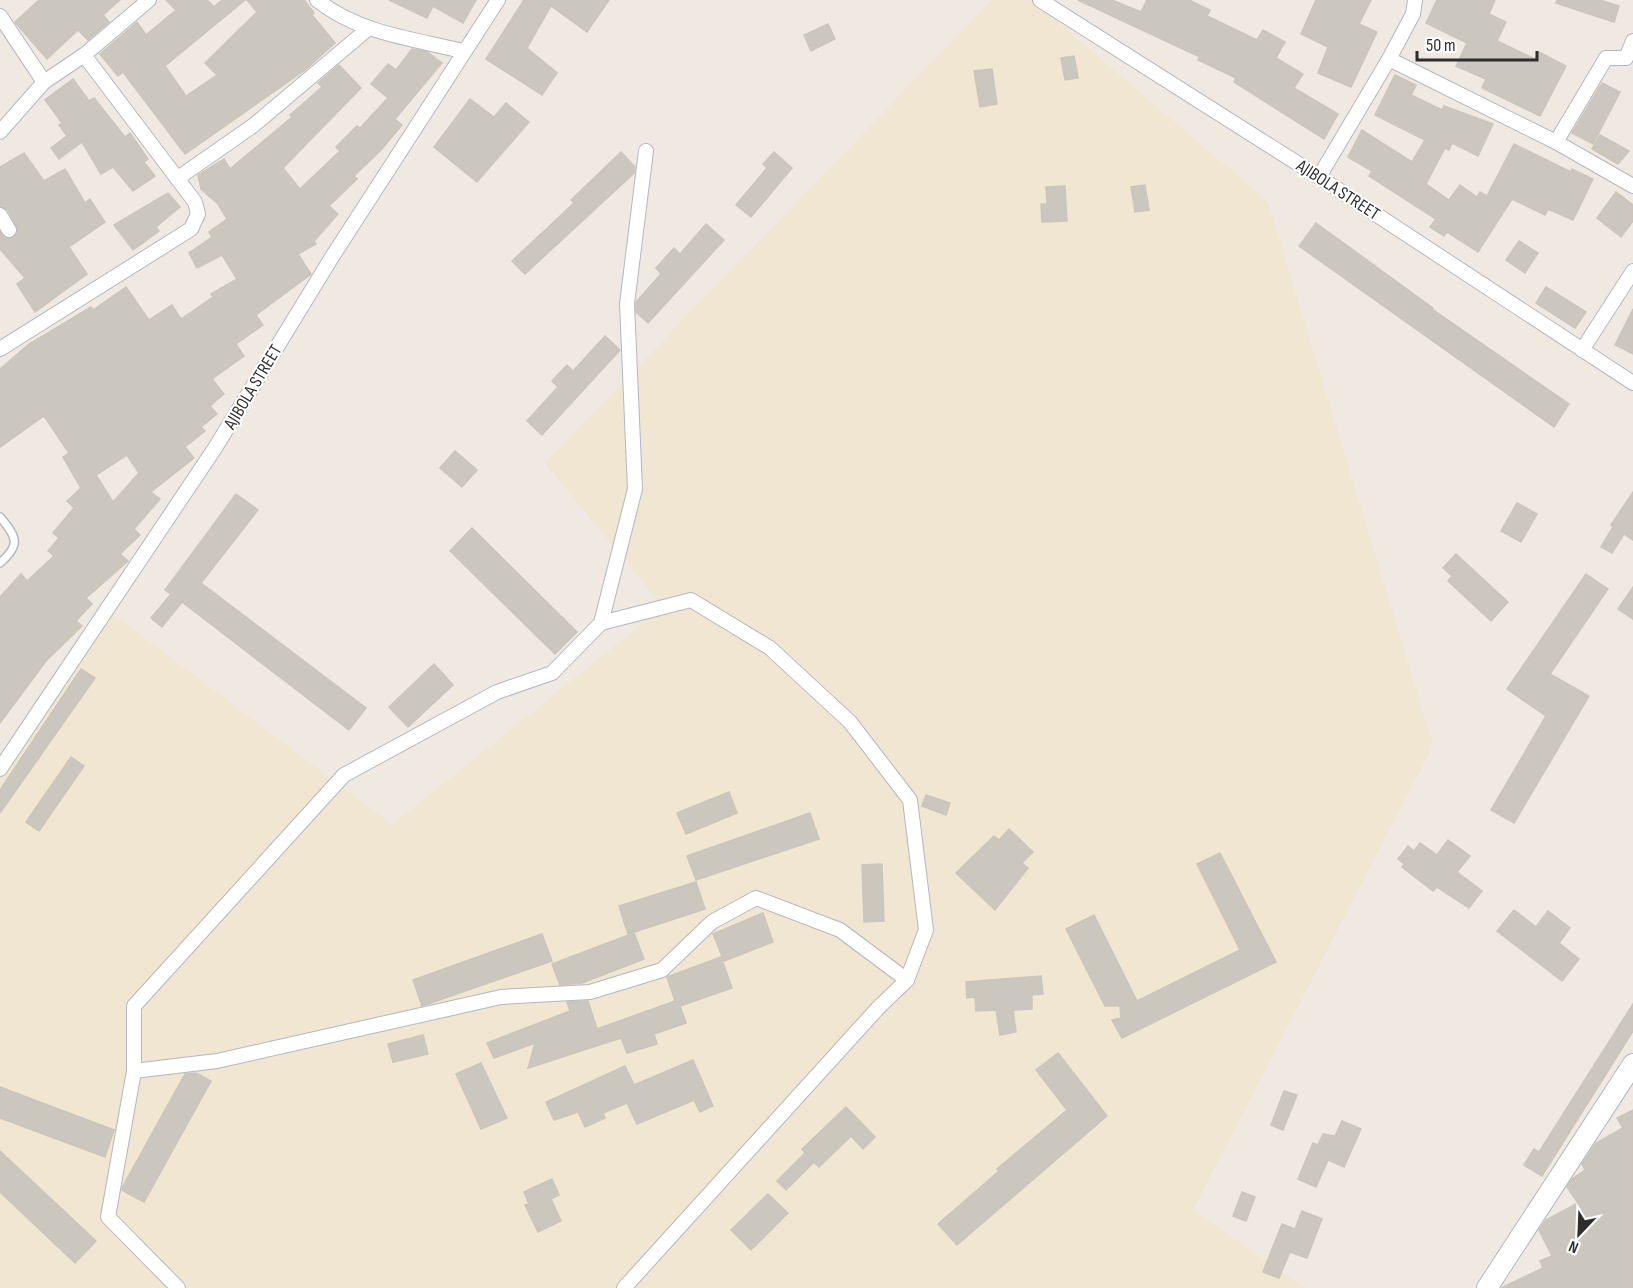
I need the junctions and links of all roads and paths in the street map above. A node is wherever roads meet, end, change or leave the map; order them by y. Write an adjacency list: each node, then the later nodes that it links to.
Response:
1 (149, 0): 10 (street)
2 (317, 0): 7 (street)
3 (498, 0): 9 (street, AJIBOLA STREET)
4 (1040, 0): 16 (street, AJIBOLA STREET)
5 (1415, 0): 11 (street)
6 (0, 16): 12 (street)
7 (369, 28): 9 (street); 17 (street)
8 (1633, 41): 14 (street)
9 (463, 51): 28 (street, AJIBOLA STREET)
10 (84, 55): 12 (street); 17 (street)
11 (1389, 59): 14 (street); 16 (street)
12 (44, 82): 13 (street)
13 (0, 132)
14 (1556, 142): 18 (street)
15 (646, 151): 27 (street)
16 (1319, 177): 23 (street, AJIBOLA STREET)
17 (178, 178): 22 (street)
18 (1633, 186)
19 (0, 214): 20 (street)
20 (9, 230)
21 (1633, 271): 23 (street)
22 (0, 349)
23 (1582, 350): 24 (street, AJIBOLA STREET)
24 (1633, 383)
25 (0, 517): 26 (lane)
26 (0, 563)
27 (601, 623): 29 (street); 31 (street)
28 (0, 769)
29 (907, 980): 31 (street); 33 (street)
30 (1633, 1064): 34 (street)
31 (134, 1071): 32 (street)
32 (178, 1288)
33 (624, 1288)
34 (1487, 1288)

